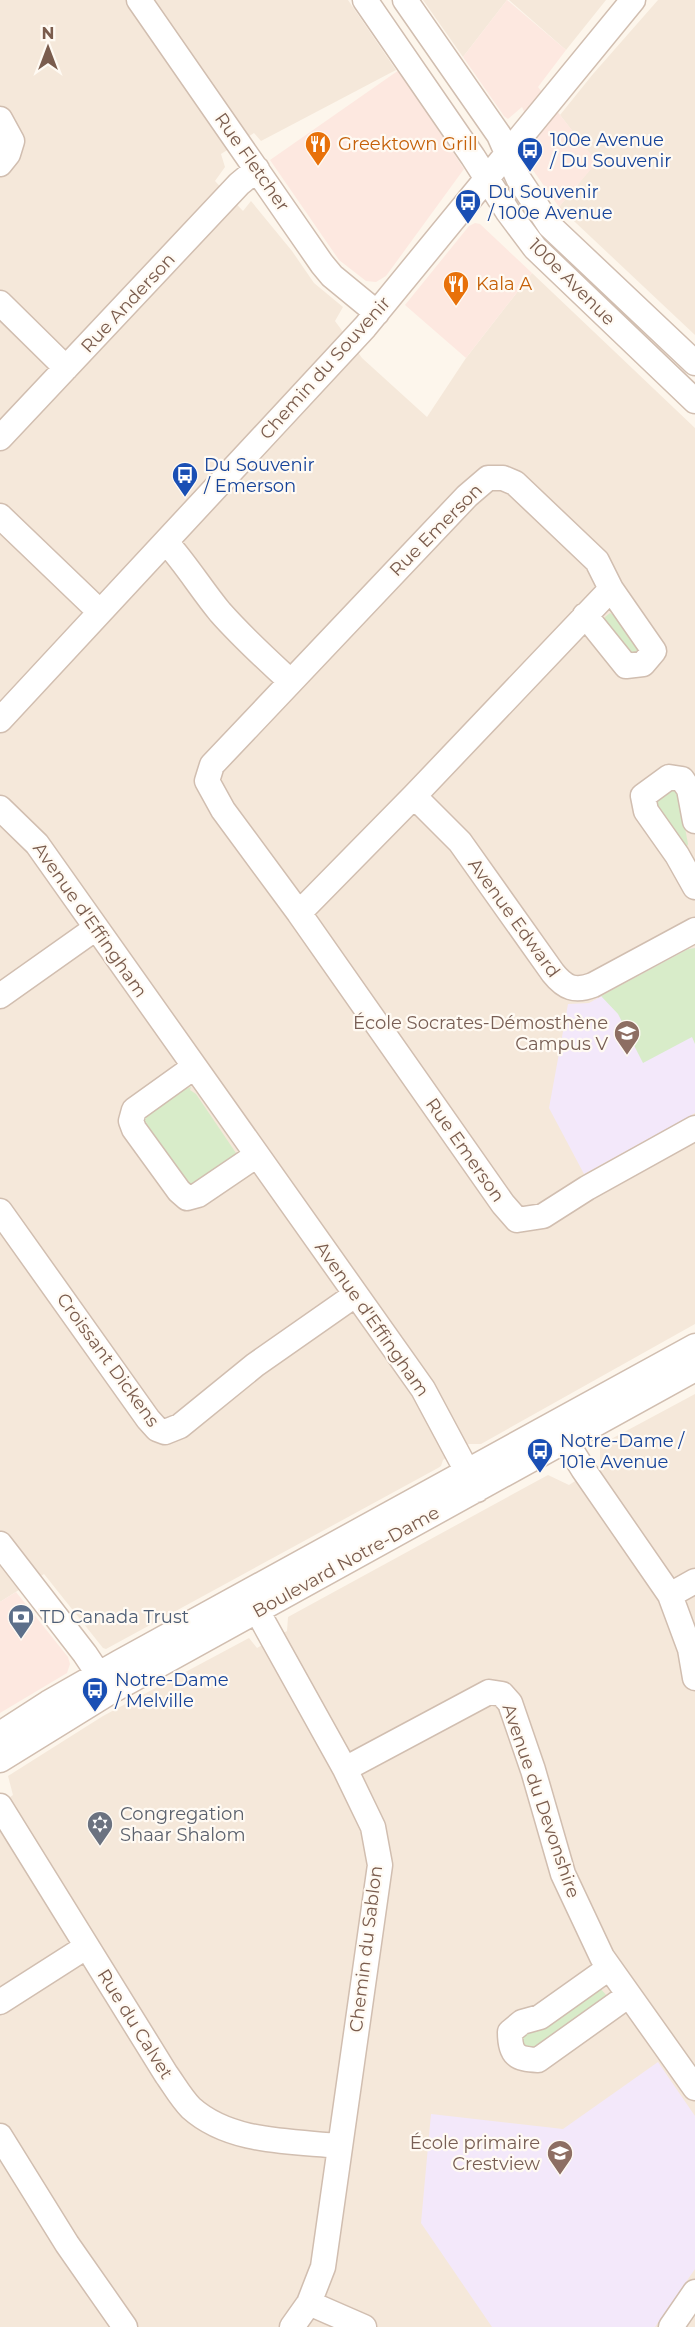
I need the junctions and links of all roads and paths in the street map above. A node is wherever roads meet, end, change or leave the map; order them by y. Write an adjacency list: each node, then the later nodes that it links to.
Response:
1 (139, 0): 8 (street, Rue Fletcher)
2 (365, 0): 9 (street, 100e Avenue)
3 (405, 0): 6 (street, 100e Avenue)
4 (633, 0): 6 (street, Chemin du Souvenir)
5 (0, 119): 7 (street)
6 (507, 152): 9 (street, Chemin du Souvenir); 12 (street, 100e Avenue)
7 (0, 164)
8 (257, 170): 11 (street, Rue Fletcher); 13 (street, Rue Anderson)
9 (486, 178): 11 (street, Chemin du Souvenir); 14 (street, 100e Avenue)
10 (0, 303): 13 (street)
11 (377, 313): 17 (street, Chemin du Souvenir)
12 (695, 363)
13 (66, 368): 15 (street, Rue Anderson)
14 (695, 401)
15 (0, 438)
16 (0, 516): 19 (street)
17 (165, 542): 19 (street, Chemin du Souvenir); 21 (street)
18 (611, 589): 20 (street); 20 (street, Rue Emerson); 21 (street, Rue Emerson)
19 (99, 611): 22 (street, Chemin du Souvenir)
20 (585, 615): 23 (street)
21 (290, 681): 27 (street, Rue Emerson)
22 (0, 720)
23 (414, 796): 27 (street); 29 (street, Avenue Edward)
24 (0, 808): 28 (street, Avenue d'Effingham)
25 (695, 821): 26 (street)
26 (695, 887)
27 (299, 913): 32 (street, Rue Emerson)
28 (96, 928): 30 (street); 31 (street, Avenue d'Effingham)
29 (695, 930)
30 (0, 996)
31 (194, 1067): 33 (street, Avenue d'Effingham); 33 (street)
32 (695, 1128)
33 (257, 1155): 35 (street, Avenue d'Effingham)
34 (0, 1211): 35 (street, Croissant Dickens)
35 (355, 1295): 39 (street, Avenue d'Effingham)
36 (695, 1346): 38 (street, Boulevard Notre-Dame)
37 (695, 1369): 38 (street, Boulevard Notre-Dame)
38 (560, 1433): 39 (street, Boulevard Notre-Dame); 42 (street)
39 (472, 1481): 43 (street, Boulevard Notre-Dame)
40 (0, 1544): 45 (street)
41 (695, 1581): 42 (street)
42 (670, 1595): 44 (street)
43 (252, 1603): 45 (street, Boulevard Notre-Dame); 48 (street, Chemin du Sablon)
44 (695, 1678)
45 (105, 1683): 46 (street, Boulevard Notre-Dame); 47 (street, Boulevard Notre-Dame)
46 (0, 1734)
47 (0, 1760)
48 (345, 1769): 51 (street, Avenue du Devonshire); 56 (street, Chemin du Sablon)
49 (0, 1806): 50 (street, Rue du Calvet)
50 (86, 1947): 53 (street); 56 (street, Rue du Calvet)
51 (609, 1968): 52 (street, Avenue du Devonshire); 52 (street)
52 (629, 1995): 54 (street, Avenue du Devonshire)
53 (0, 2002)
54 (695, 2088)
55 (0, 2136): 59 (street)
56 (339, 2146): 58 (street, Chemin du Sablon)
57 (695, 2292): 62 (street)
58 (309, 2303): 60 (street, Chemin du Sablon); 61 (street)
59 (125, 2327)
60 (292, 2327)
61 (364, 2327)
62 (671, 2327)

